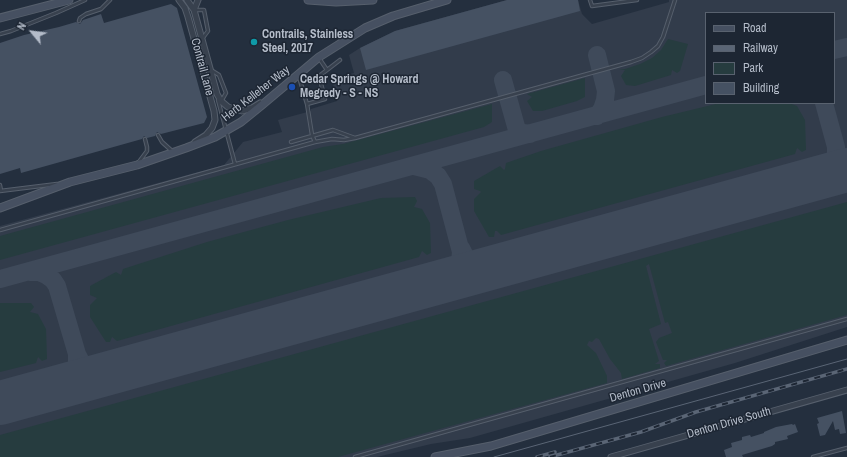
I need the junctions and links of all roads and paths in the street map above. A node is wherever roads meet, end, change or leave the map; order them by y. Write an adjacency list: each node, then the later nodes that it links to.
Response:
1 (69, 0): 14 (main road)
2 (85, 0): 16 (lane)
3 (110, 0): 15 (lane)
4 (179, 0): 34 (street, Contrail Lane)
5 (187, 0): 13 (street, Contrail Lane)
6 (198, 0): 13 (street)
7 (308, 0): 8 (main road)
8 (373, 0)
9 (447, 0): 18 (main road, Herb Kelleher Way)
10 (590, 0): 11 (lane)
11 (637, 0)
12 (675, 0): 31 (lane)
13 (194, 10): 17 (street, Contrail Lane); 17 (lane)
14 (0, 18)
15 (79, 21)
16 (0, 34)
17 (202, 40): 20 (street, Contrail Lane)
18 (319, 57): 21 (lane); 22 (main road, Herb Kelleher Way)
19 (340, 60): 21 (lane)
20 (210, 70): 23 (street, Contrail Lane); 25 (lane)
21 (327, 70): 26 (lane)
22 (298, 74): 24 (main road, Herb Kelleher Way); 26 (lane)
23 (217, 94): 25 (street, Contrail Lane); 27 (lane, Contrail Lane)
24 (273, 96): 25 (street, Contrail Lane); 27 (main road, Herb Kelleher Way)
25 (221, 101)
26 (307, 104): 29 (lane)
27 (227, 131): 34 (main road, Herb Kelleher Way); 36 (lane, Contrail Lane)
28 (158, 135): 35 (lane)
29 (312, 136): 31 (lane); 32 (lane); 33 (lane)
30 (145, 138): 37 (lane)
31 (355, 138): 33 (lane)
32 (291, 142)
33 (315, 142): 36 (lane)
34 (186, 148): 35 (main road, Herb Kelleher Way)
35 (173, 153): 37 (main road, Herb Kelleher Way)
36 (235, 164): 42 (lane)
37 (137, 165): 38 (main road, Herb Kelleher Way)
38 (70, 182): 40 (lane); 41 (main road, Herb Kelleher Way)
39 (0, 185): 40 (lane)
40 (1, 191)
41 (0, 208)
42 (0, 230)
43 (847, 319): 47 (lane)
44 (847, 340): 48 (main road, Denton Drive)
45 (847, 390): 49 (street, Denton Drive South)
46 (847, 448): 50 (lane)
47 (355, 457)
48 (435, 457)
49 (614, 457)
50 (813, 457)

